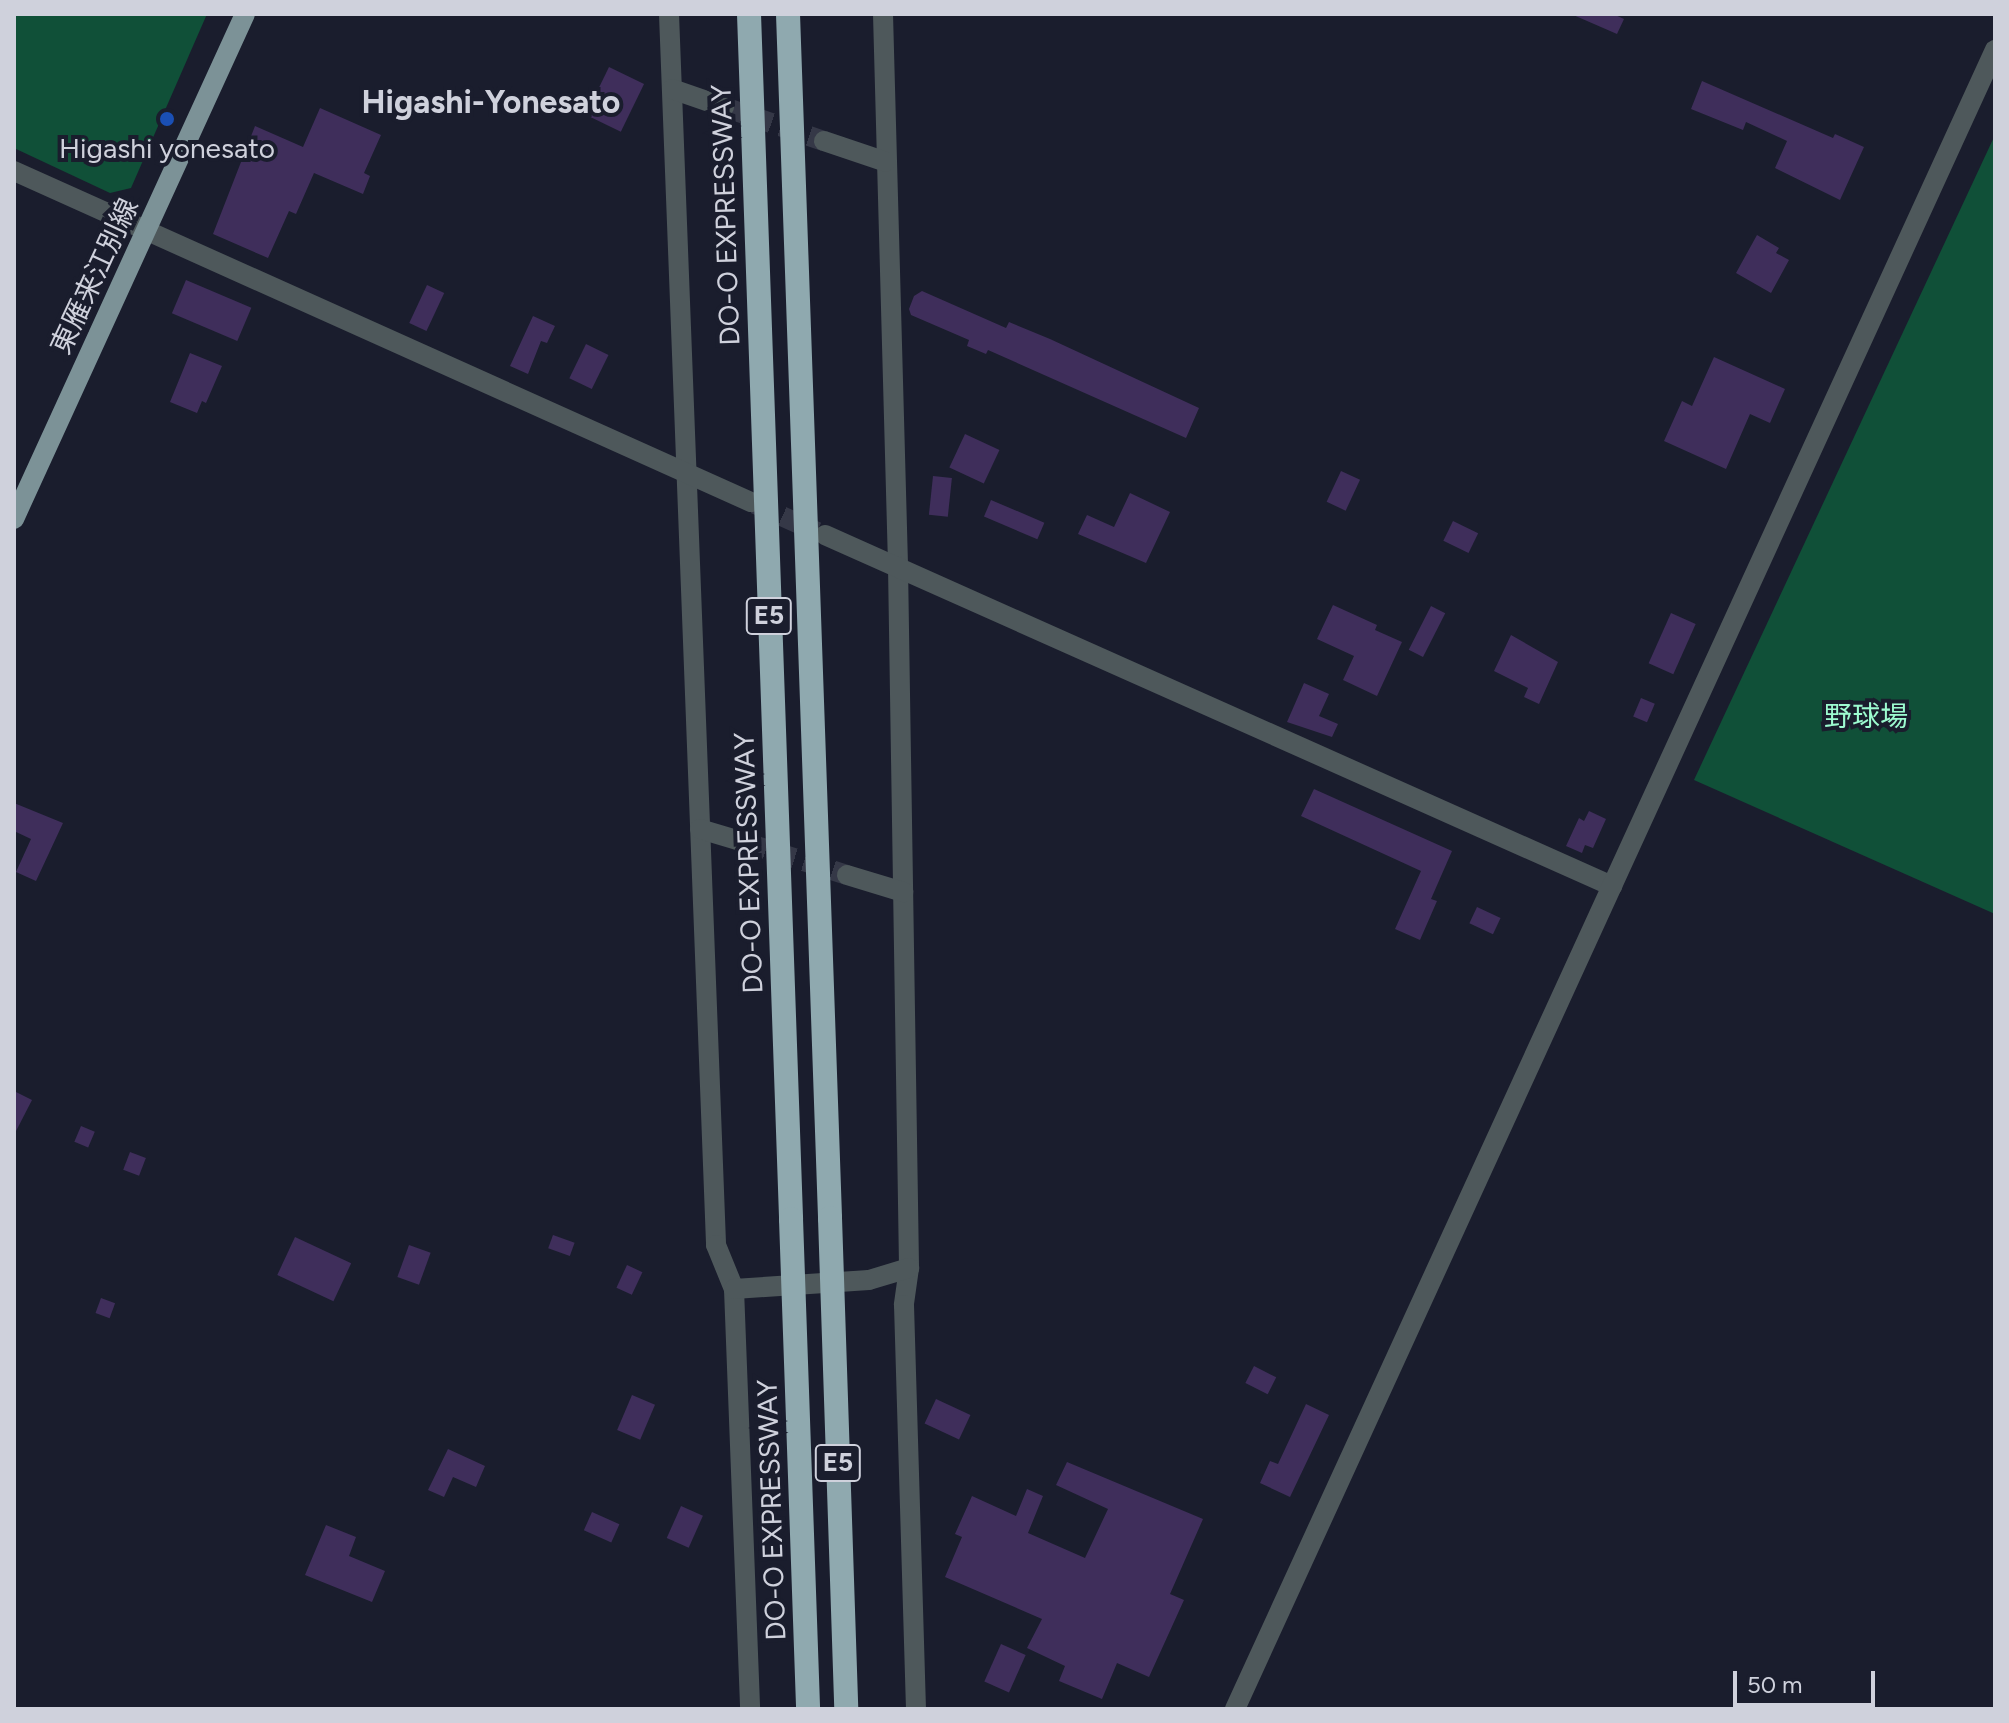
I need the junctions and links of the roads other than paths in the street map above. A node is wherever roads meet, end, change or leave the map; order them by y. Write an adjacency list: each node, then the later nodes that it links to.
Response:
1 (245, 14): 12 (main road, 東雁来江別線)
2 (669, 14): 7 (street)
3 (749, 14): 26 (highway, DO-O EXPRESSWAY / E5, bridge)
4 (788, 14): 27 (highway, E5, bridge)
5 (883, 14): 10 (street)
6 (1995, 50): 21 (street)
7 (672, 89): 8 (street); 13 (street)
8 (724, 107)
9 (824, 141): 10 (street)
10 (886, 162): 17 (street)
11 (14, 171): 12 (street)
12 (145, 231): 13 (street); 15 (main road, 東雁来江別線)
13 (687, 472): 14 (street); 18 (street)
14 (751, 502)
15 (14, 519)
16 (825, 535): 17 (street)
17 (898, 566): 21 (street); 22 (street)
18 (700, 829): 19 (street); 24 (street)
19 (747, 843)
20 (847, 875): 22 (street)
21 (1612, 886): 29 (street)
22 (903, 892): 23 (street)
23 (909, 1268): 24 (street); 28 (street)
24 (734, 1289): 25 (street)
25 (750, 1709)
26 (808, 1709)
27 (846, 1709)
28 (916, 1709)
29 (1235, 1709)

